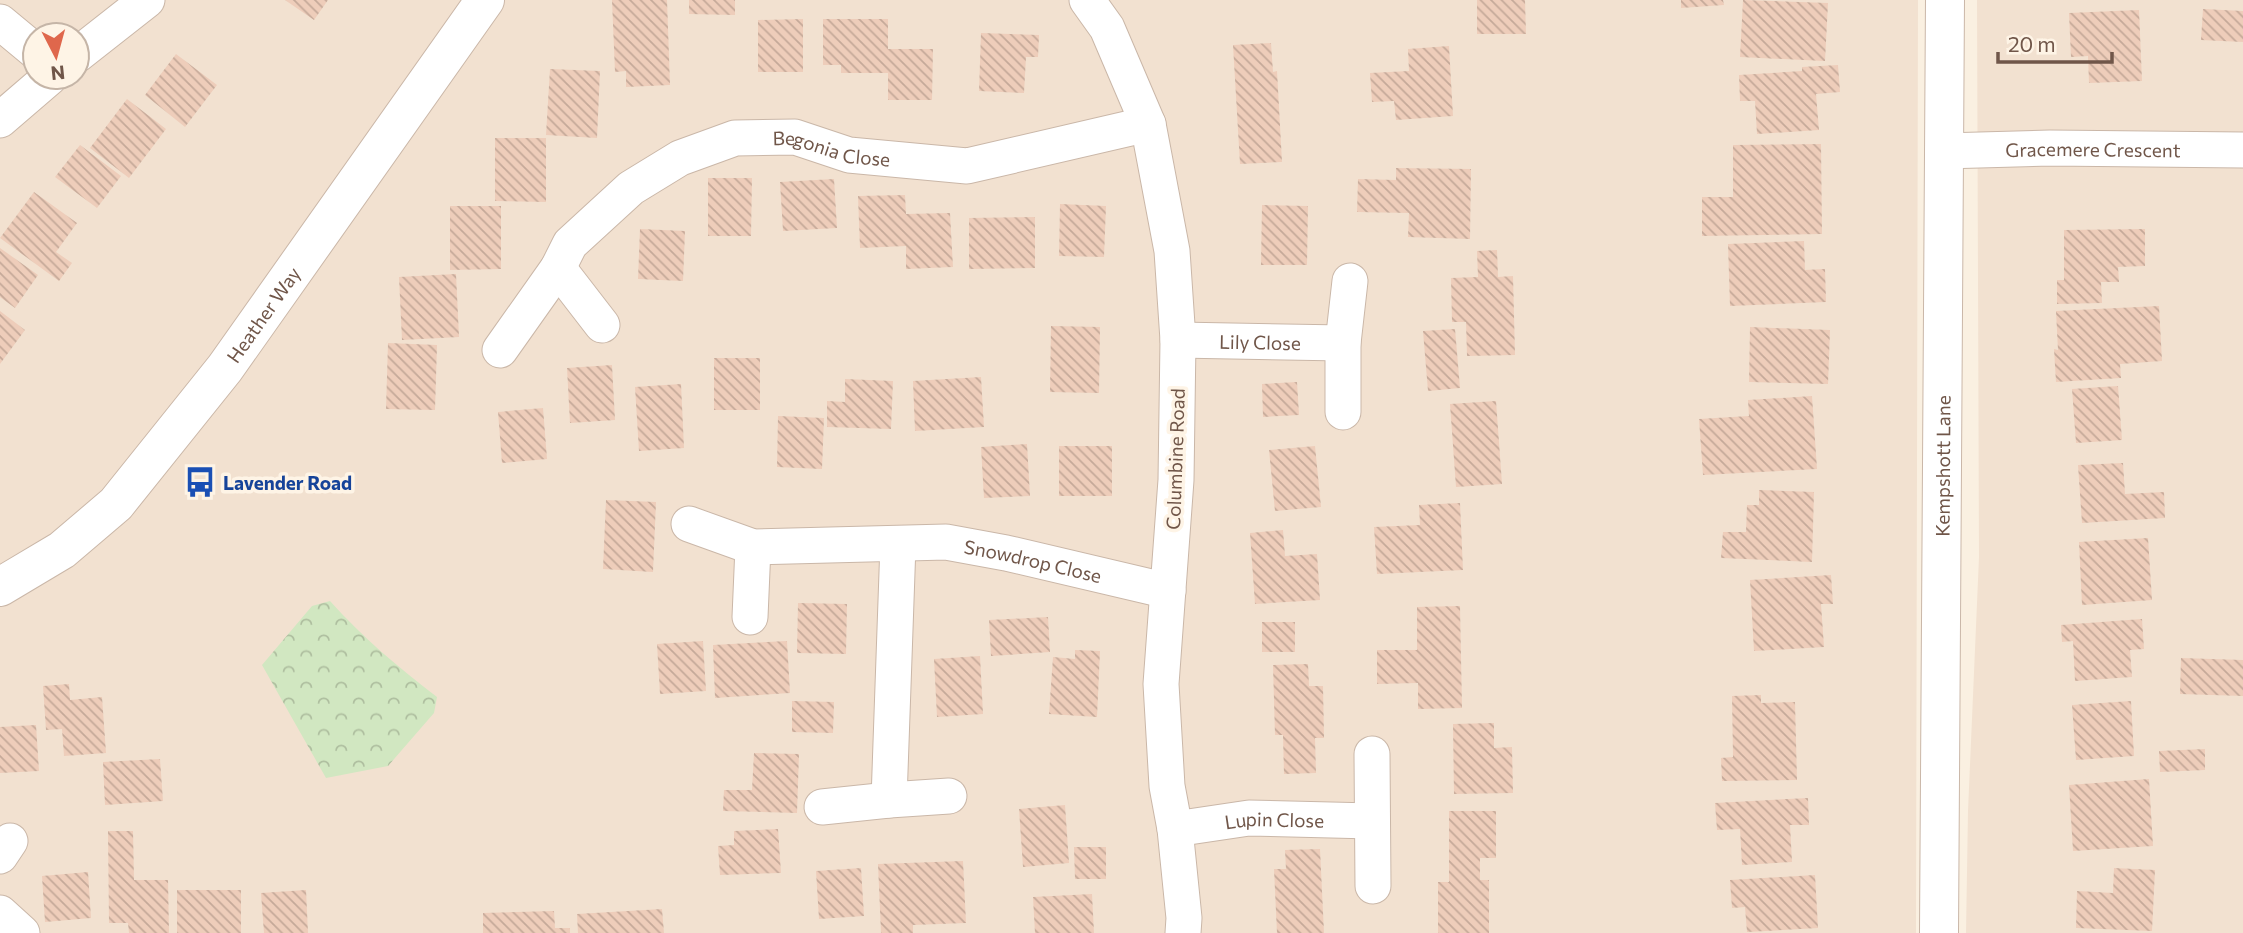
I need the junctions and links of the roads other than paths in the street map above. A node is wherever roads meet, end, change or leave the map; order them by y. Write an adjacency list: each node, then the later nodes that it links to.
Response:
1 (147, 0): 7 (street)
2 (485, 0): 23 (street, Heather Way)
3 (1087, 0): 10 (street, Columbine Road)
4 (1945, 0): 11 (street, Kempshott Lane)
5 (0, 22): 6 (street)
6 (21, 39)
7 (91, 44)
8 (34, 91): 9 (street)
9 (0, 120)
10 (1148, 124): 13 (street, Begonia Close); 16 (street, Columbine Road)
11 (1943, 150): 12 (street, Gracemere Crescent); 36 (street, Kempshott Lane)
12 (2243, 150)
13 (558, 268): 15 (street); 18 (street, Begonia Close)
14 (1350, 281): 17 (street)
15 (602, 325)
16 (1178, 340): 17 (street, Lily Close); 24 (street, Columbine Road)
17 (1343, 343): 19 (street)
18 (500, 350)
19 (1343, 412)
20 (689, 524): 22 (street, Snowdrop Close)
21 (898, 544): 22 (street, Snowdrop Close); 24 (street, Snowdrop Close); 28 (street)
22 (753, 547): 25 (street)
23 (0, 587)
24 (1168, 591): 31 (street, Columbine Road)
25 (750, 617)
26 (1372, 754): 30 (street)
27 (949, 796): 28 (street)
28 (889, 800): 29 (street)
29 (822, 807)
30 (1372, 821): 31 (street, Lupin Close); 32 (street)
31 (1175, 829): 35 (street, Columbine Road)
32 (1373, 886)
33 (0, 913): 34 (street)
34 (22, 933)
35 (1183, 933)
36 (1939, 933)

